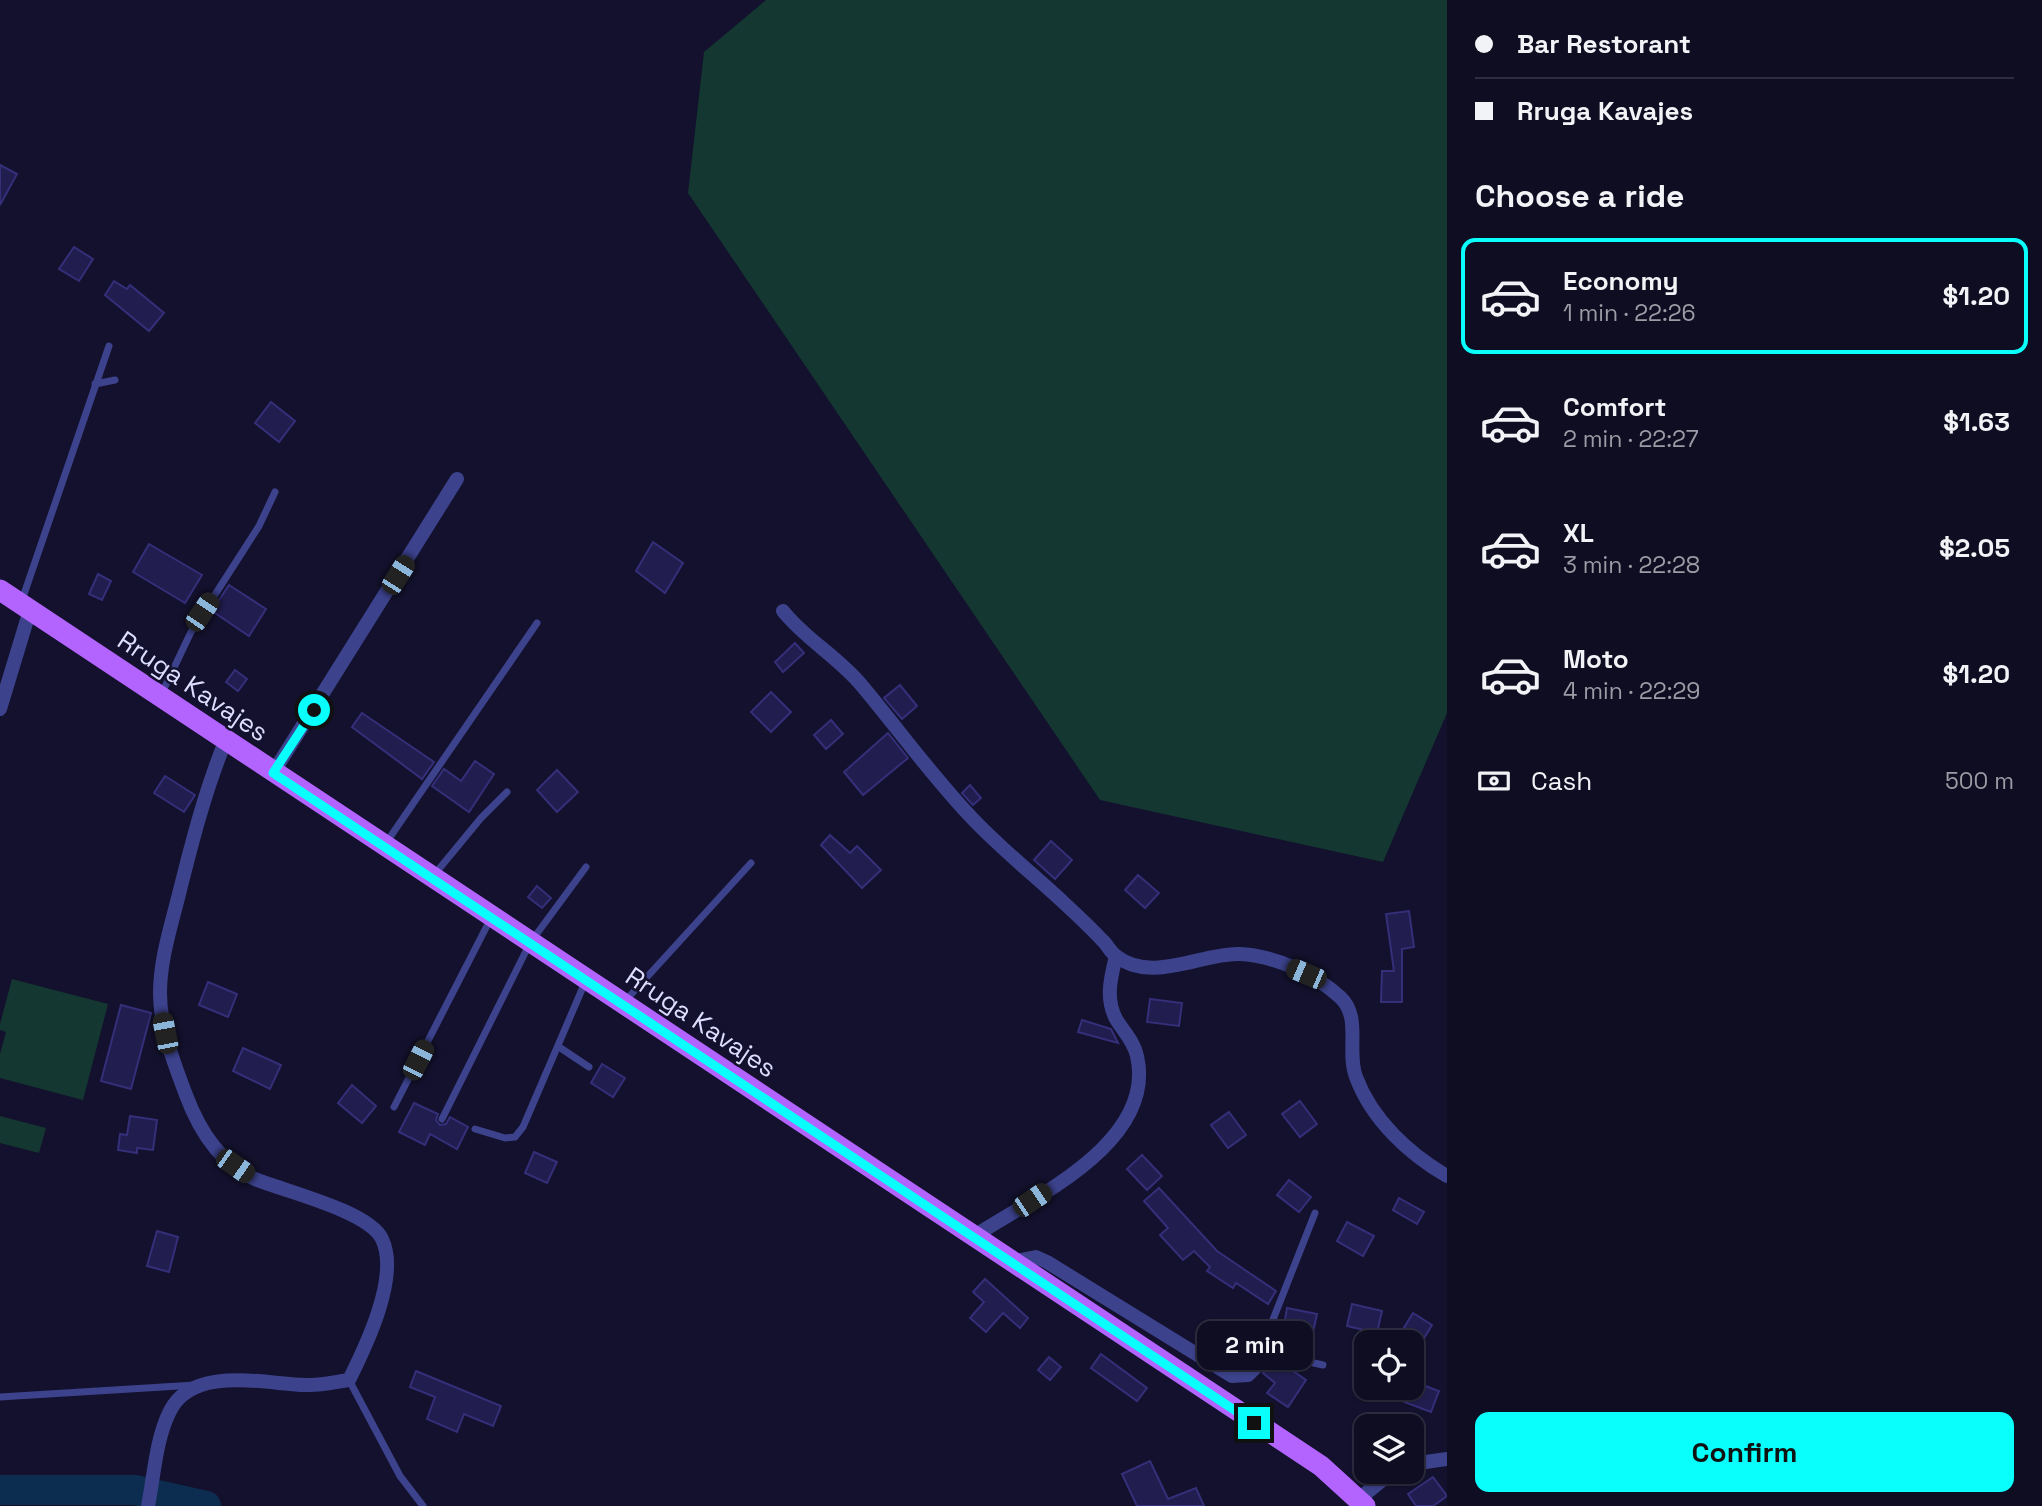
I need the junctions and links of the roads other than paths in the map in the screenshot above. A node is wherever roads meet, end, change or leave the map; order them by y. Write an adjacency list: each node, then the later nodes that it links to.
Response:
1 (109, 346): 3 (lane)
2 (115, 380): 3 (lane)
3 (95, 384): 7 (lane)
4 (457, 479): 13 (street)
5 (275, 492): 10 (lane)
6 (0, 590): 7 (main road, Rruga Kavajes)
7 (25, 607): 10 (main road, Rruga Kavajes); 11 (street)
8 (783, 611): 21 (street)
9 (537, 623): 15 (lane)
10 (160, 696): 12 (main road, Rruga Kavajes)
11 (0, 709)
12 (225, 742): 13 (main road, Rruga Kavajes); 35 (street)
13 (273, 773): 15 (main road, Rruga Kavajes)
14 (506, 792): 18 (lane)
15 (383, 846): 18 (main road, Rruga Kavajes)
16 (751, 863): 23 (lane)
17 (586, 867): 20 (lane)
18 (432, 878): 19 (main road, Rruga Kavajes)
19 (491, 917): 20 (main road, Rruga Kavajes); 26 (lane)
20 (530, 943): 22 (main road, Rruga Kavajes); 27 (lane)
21 (1116, 956): 29 (street); 31 (street)
22 (587, 980): 23 (main road, Rruga Kavajes); 24 (lane)
23 (623, 1003): 31 (main road, Rruga Kavajes)
24 (559, 1047): 25 (lane); 28 (lane)
25 (589, 1066)
26 (394, 1107)
27 (442, 1119)
28 (475, 1129)
29 (1447, 1176)
30 (1315, 1213): 33 (lane)
31 (973, 1237): 32 (main road, Rruga Kavajes)
32 (1010, 1262): 33 (street); 41 (main road, Rruga Kavajes)
33 (1259, 1355): 34 (lane)
34 (1323, 1365)
35 (349, 1380): 36 (street); 43 (lane)
36 (199, 1385): 37 (lane); 42 (street)
37 (0, 1397)
38 (1447, 1459): 39 (street)
39 (1424, 1462)
40 (1380, 1484): 41 (street)
41 (1362, 1503)
42 (148, 1506)
43 (423, 1506)

